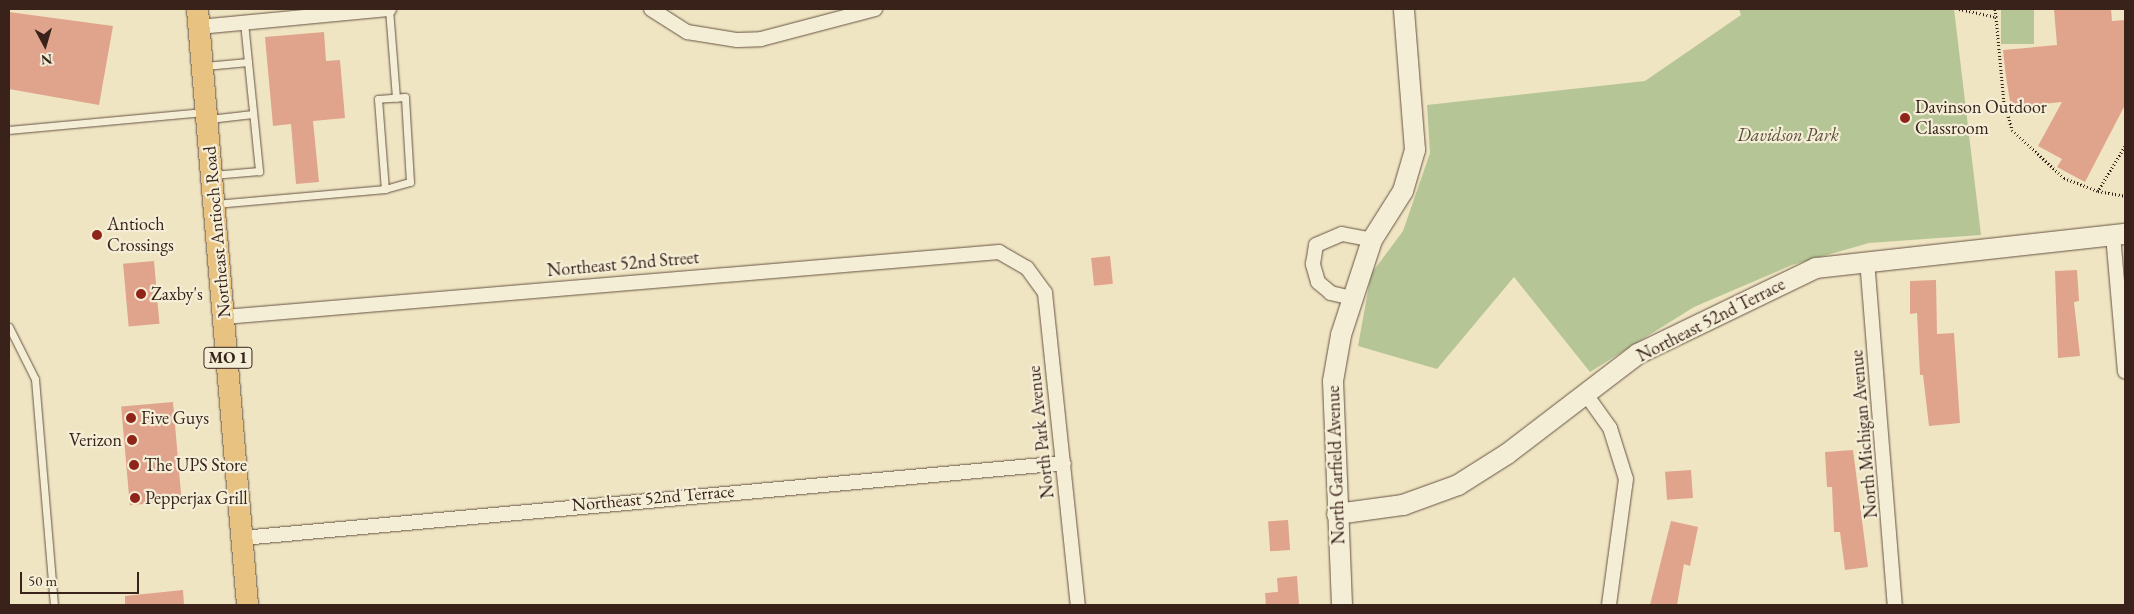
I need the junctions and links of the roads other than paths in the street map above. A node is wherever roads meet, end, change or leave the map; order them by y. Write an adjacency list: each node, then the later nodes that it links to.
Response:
1 (389, 9): 6 (street); 9 (lane)
2 (875, 9): 4 (street)
3 (1404, 9): 17 (street, North Garfield Avenue)
4 (654, 11)
5 (200, 13): 6 (street); 8 (main road, Northeast Antioch Road / MO 1)
6 (244, 22): 7 (lane)
7 (248, 62): 8 (lane); 10 (lane)
8 (202, 66): 11 (main road, Northeast Antioch Road / MO 1)
9 (396, 98): 14 (lane); 14 (lane)
10 (253, 114): 11 (lane); 13 (lane)
11 (206, 115): 12 (lane); 13 (main road, Northeast Antioch Road / MO 1)
12 (9, 130)
13 (212, 176): 15 (main road, Northeast Antioch Road / MO 1)
14 (385, 189): 15 (lane)
15 (214, 204): 21 (main road, Northeast Antioch Road / MO 1)
16 (2119, 234): 18 (street, Northeast 52nd Terrace); 23 (street)
17 (1372, 240): 20 (street, North Garfield Avenue); 20 (street)
18 (1867, 260): 24 (street, Northeast 52nd Terrace); 33 (street, North Michigan Avenue)
19 (1022, 264): 21 (street, Northeast 52nd Street); 25 (street, North Park Avenue)
20 (1352, 298): 26 (street, North Garfield Avenue)
21 (224, 317): 27 (main road, Northeast Antioch Road / MO 1)
22 (9, 327): 28 (lane)
23 (2125, 371)
24 (1586, 393): 26 (street, Northeast 52nd Terrace); 32 (street)
25 (1064, 463): 27 (street, Northeast 52nd Terrace); 30 (street, North Park Avenue)
26 (1337, 514): 31 (street, North Garfield Avenue)
27 (242, 538): 29 (main road, Northeast Antioch Road / MO 1)
28 (54, 605)
29 (247, 605)
30 (1078, 605)
31 (1342, 605)
32 (1609, 605)
33 (1895, 605)

